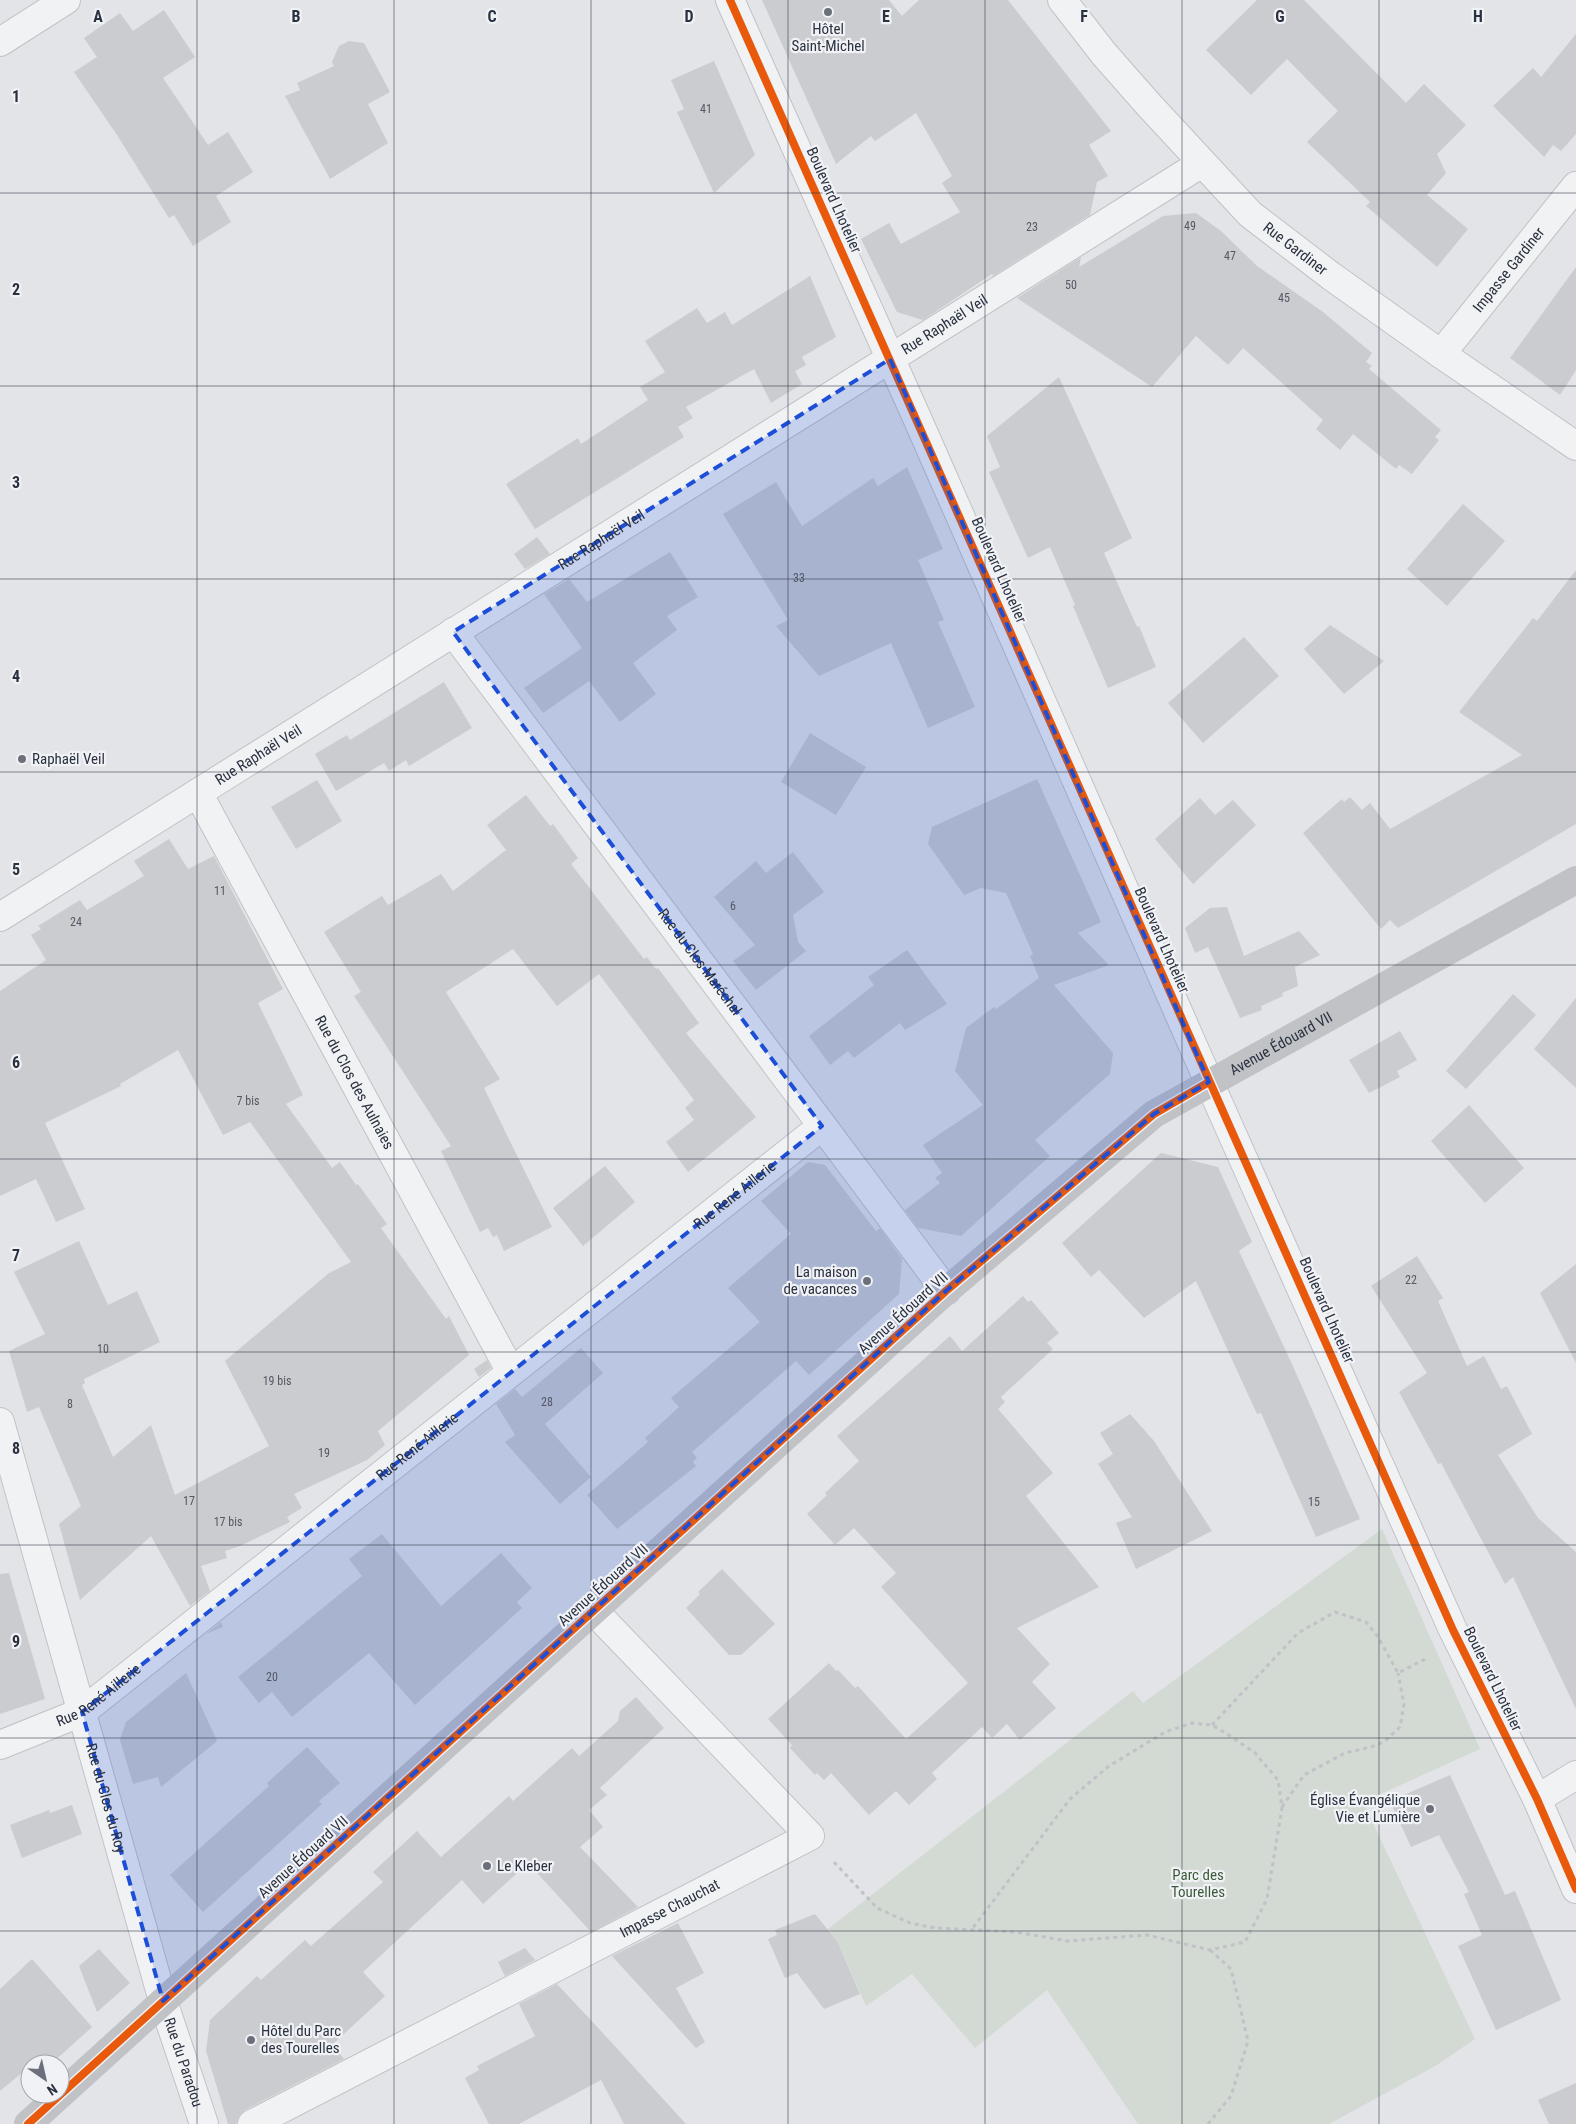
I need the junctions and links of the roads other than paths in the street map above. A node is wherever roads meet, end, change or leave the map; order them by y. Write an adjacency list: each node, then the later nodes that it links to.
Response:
1 (66, 0): 4 (street)
2 (730, 0): 8 (street, Boulevard Lhotelier)
3 (1062, 0): 5 (street, Rue Gardiner)
4 (0, 42)
5 (1202, 163): 7 (street, Rue Gardiner); 8 (street, Rue Raphaël Veil)
6 (1576, 186): 7 (street, Impasse Gardiner)
7 (1441, 354): 9 (street, Rue Gardiner)
8 (890, 359): 10 (street, Rue Raphaël Veil); 14 (street, Boulevard Lhotelier)
9 (1576, 446)
10 (454, 632): 11 (street, Rue Raphaël Veil); 15 (street, Rue du Clos Maréchal)
11 (198, 793): 13 (street, Rue Raphaël Veil); 17 (street, Rue du Clos des Aulnaies)
12 (1576, 880): 14 (main road, Avenue Édouard VII)
13 (0, 917)
14 (1210, 1082): 16 (main road, Avenue Édouard VII); 23 (street, Boulevard Lhotelier)
15 (822, 1126): 16 (street, Rue du Clos Maréchal); 17 (street, Rue René Aillerie)
16 (946, 1292): 19 (main road, Avenue Édouard VII)
17 (511, 1372): 20 (street, Rue René Aillerie)
18 (0, 1422): 20 (street, Rue du Clos du Roy)
19 (594, 1611): 25 (main road, Avenue Édouard VII); 28 (street, Impasse Chauchat)
20 (82, 1712): 21 (street, Rue René Aillerie); 25 (street, Rue du Clos du Roy)
21 (0, 1746)
22 (1576, 1775): 23 (street)
23 (1537, 1799): 24 (street, Boulevard Lhotelier)
24 (1576, 1889)
25 (163, 2001): 26 (main road, Avenue Édouard VII); 27 (street, Rue du Paradou)
26 (28, 2124)
27 (204, 2124)
28 (252, 2124)

